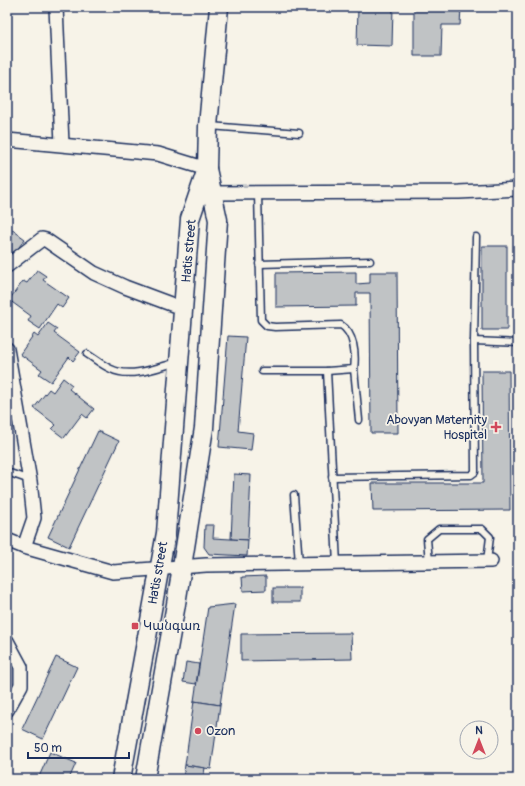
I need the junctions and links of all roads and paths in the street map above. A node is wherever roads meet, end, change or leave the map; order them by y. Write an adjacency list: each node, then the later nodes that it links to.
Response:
1 (56, 7): 6 (street)
2 (219, 7): 3 (main road, Hatis street)
3 (208, 126): 4 (lane); 7 (main road, Hatis street)
4 (299, 133)
5 (7, 140): 6 (street)
6 (62, 144): 7 (street)
7 (208, 169): 9 (main road, Hatis street)
8 (518, 189): 10 (street)
9 (206, 193): 10 (street); 15 (main road, Hatis street); 35 (main road, Hatis street)
10 (258, 193): 13 (lane)
11 (476, 237): 16 (lane)
12 (370, 261): 13 (lane)
13 (259, 264): 21 (lane)
14 (7, 266): 15 (street)
15 (184, 309): 20 (main road, Hatis street)
16 (474, 341): 17 (lane); 26 (lane)
17 (518, 343)
18 (7, 350): 27 (street)
19 (87, 354): 20 (lane)
20 (179, 361): 36 (main road, Hatis street)
21 (354, 369): 23 (lane); 24 (lane)
22 (262, 371): 23 (lane)
23 (327, 371): 26 (lane)
24 (359, 420)
25 (7, 472): 27 (lane)
26 (332, 477): 34 (lane)
27 (30, 481): 30 (street)
28 (294, 495): 33 (lane)
29 (7, 540): 30 (street)
30 (24, 547): 36 (street)
31 (489, 561): 32 (street); 32 (lane)
32 (429, 562): 34 (street)
33 (299, 564): 34 (street); 35 (street)
34 (338, 564)
35 (182, 567): 36 (street); 40 (main road, Hatis street)
36 (159, 569): 39 (main road, Hatis street)
37 (7, 641): 38 (street)
38 (7, 710)
39 (121, 779)
40 (145, 779)

